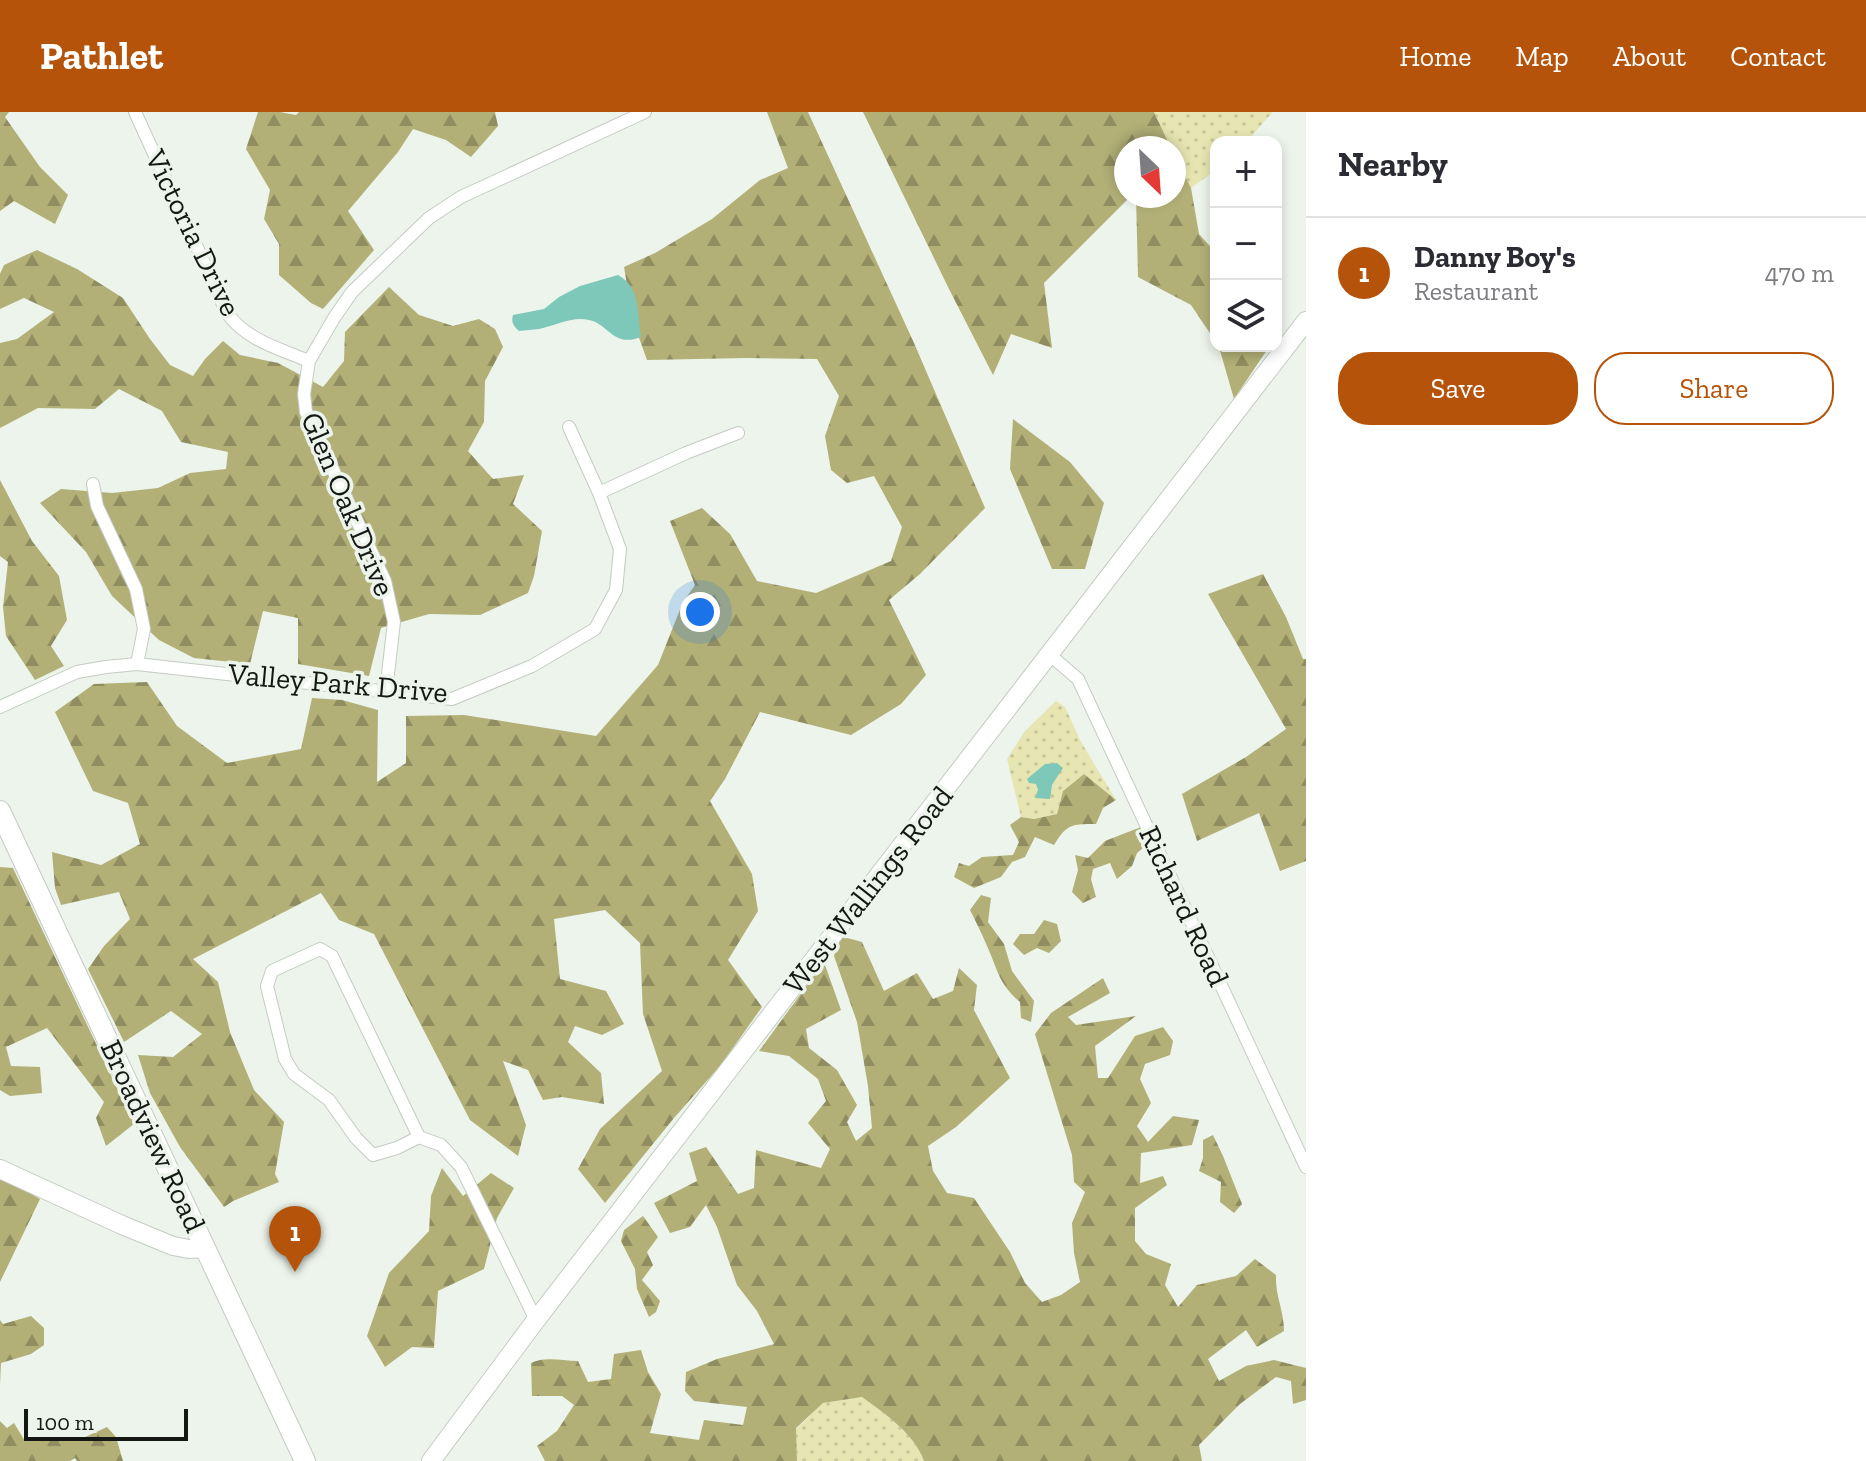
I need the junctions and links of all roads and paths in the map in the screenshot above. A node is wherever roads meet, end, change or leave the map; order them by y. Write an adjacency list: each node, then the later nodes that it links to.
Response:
1 (135, 112): 4 (street, Victoria Drive)
2 (645, 112): 4 (street, Glen Oak Drive)
3 (1306, 321): 9 (street, West Wallings Road)
4 (309, 361): 11 (street, Glen Oak Drive)
5 (569, 427): 8 (street, Valley Park Drive)
6 (738, 433): 8 (street)
7 (93, 484): 10 (street)
8 (599, 493): 11 (street, Valley Park Drive)
9 (1050, 655): 15 (street, Richard Road); 18 (street, West Wallings Road)
10 (137, 664): 11 (street, Valley Park Drive); 12 (street, Valley Park Drive)
11 (386, 691)
12 (0, 707)
13 (0, 811): 17 (main road, Broadview Road)
14 (419, 1137): 14 (street); 18 (street)
15 (1306, 1167)
16 (0, 1169): 17 (street)
17 (205, 1248): 19 (main road, Broadview Road)
18 (536, 1320): 20 (street, West Wallings Road)
19 (305, 1461)
20 (431, 1461)

